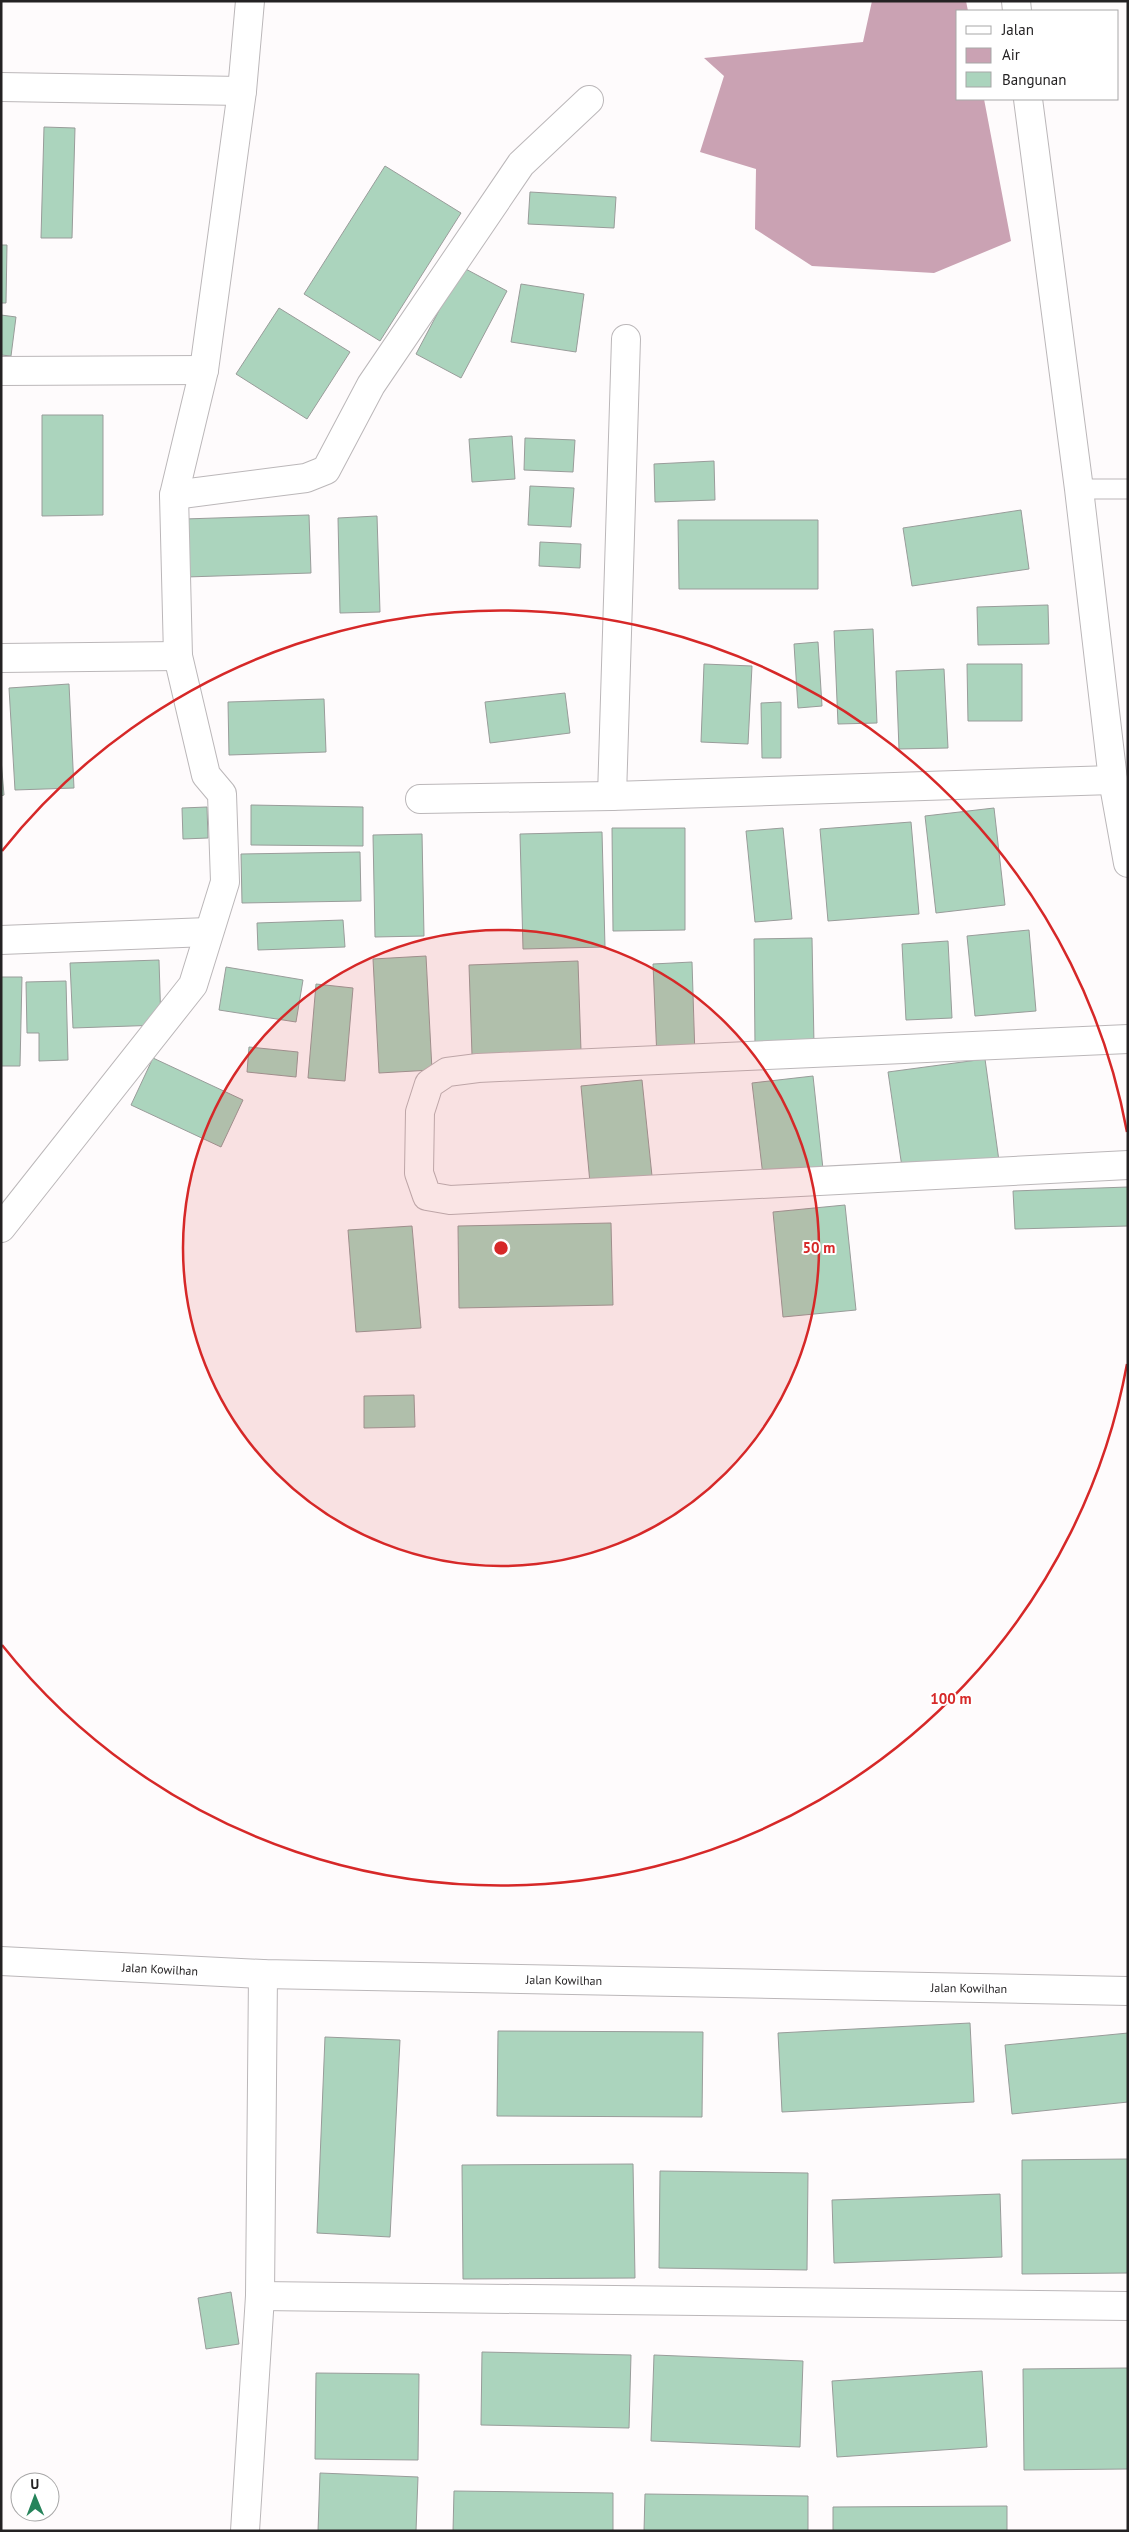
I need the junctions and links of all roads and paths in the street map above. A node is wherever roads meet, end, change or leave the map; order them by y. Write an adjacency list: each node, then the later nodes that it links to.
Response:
1 (250, 1): 3 (street)
2 (1, 87): 3 (street)
3 (242, 91): 7 (street)
4 (589, 100): 11 (street)
5 (1028, 100): 10 (street)
6 (626, 339): 15 (street)
7 (204, 370): 8 (street); 11 (street)
8 (1, 371)
9 (1128, 488): 10 (lane)
10 (1079, 489): 14 (street)
11 (174, 495): 12 (street)
12 (178, 656): 13 (street); 18 (street)
13 (1, 658)
14 (1113, 780): 15 (street); 17 (street)
15 (612, 796): 16 (street)
16 (420, 799)
17 (1128, 863)
18 (208, 932): 19 (street); 22 (street)
19 (1, 940)
20 (1128, 1039): 21 (street)
21 (1128, 1165)
22 (1, 1228)
23 (1, 1961): 24 (street, Jalan Kowilhan)
24 (263, 1974): 25 (street, Jalan Kowilhan); 26 (street)
25 (1128, 1991)
26 (260, 2296): 27 (street); 28 (street)
27 (1128, 2306)
28 (245, 2531)

